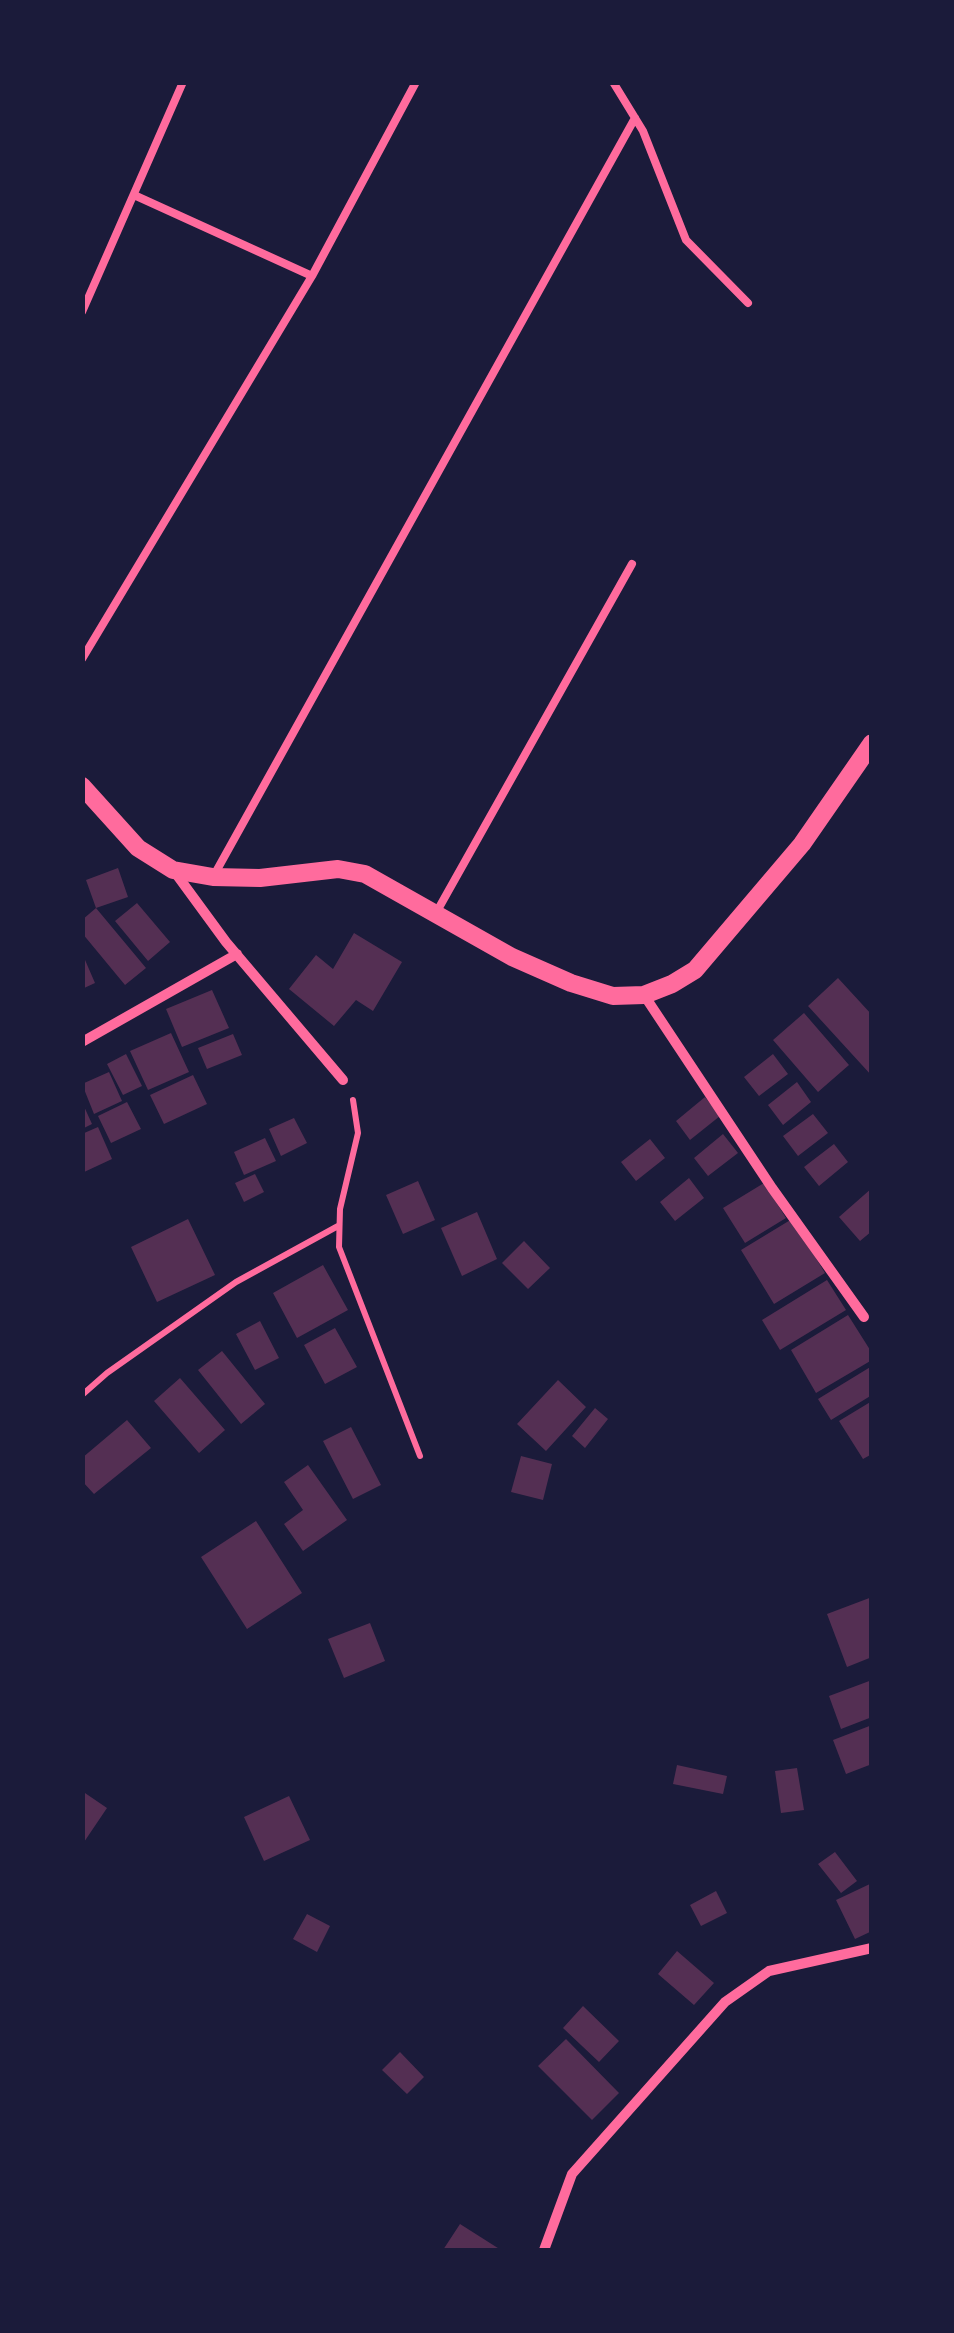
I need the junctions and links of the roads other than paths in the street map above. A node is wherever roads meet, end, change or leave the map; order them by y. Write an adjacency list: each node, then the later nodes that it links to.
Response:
1 (183, 82): 5 (lane)
2 (416, 82): 6 (lane)
3 (612, 82): 4 (lane)
4 (635, 118): 7 (lane); 14 (lane)
5 (134, 195): 6 (lane); 8 (lane)
6 (312, 276): 10 (lane)
7 (748, 302)
8 (82, 312)
9 (632, 564): 15 (lane)
10 (82, 659)
11 (872, 744): 17 (street)
12 (82, 786): 13 (street)
13 (173, 870): 14 (street); 16 (street)
14 (213, 876): 15 (street)
15 (436, 914): 17 (street)
16 (237, 954): 18 (street); 19 (street)
17 (644, 996): 20 (street)
18 (82, 1042)
19 (343, 1080)
20 (864, 1317)
21 (872, 1948): 22 (street)
22 (544, 2250)

